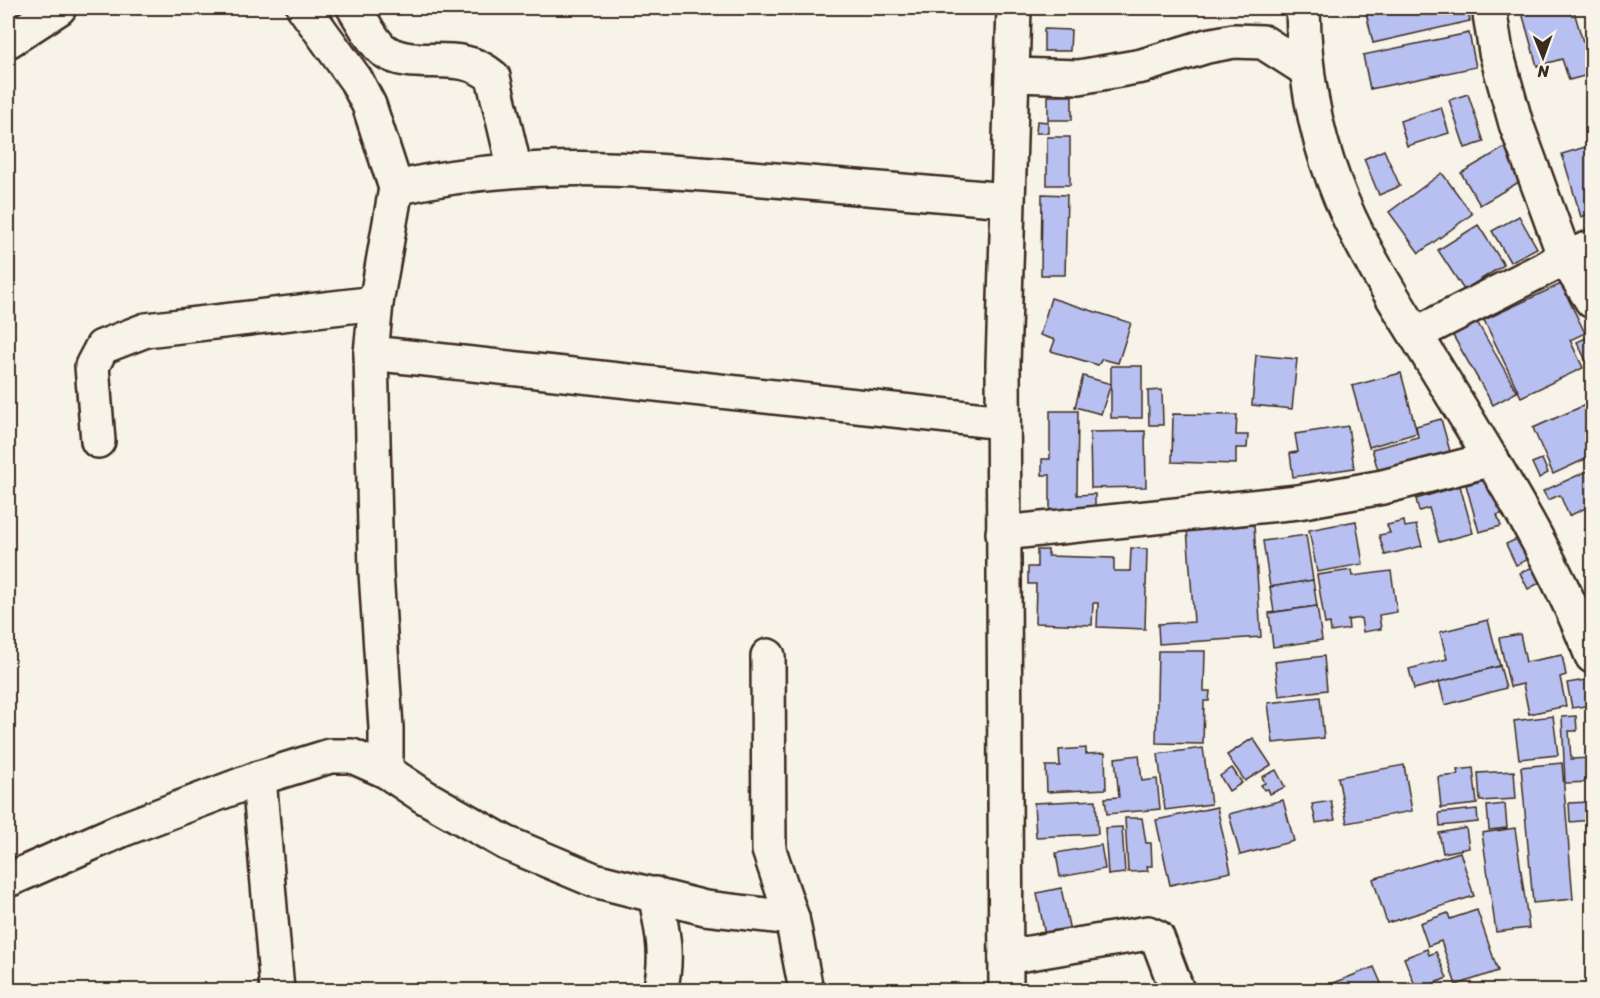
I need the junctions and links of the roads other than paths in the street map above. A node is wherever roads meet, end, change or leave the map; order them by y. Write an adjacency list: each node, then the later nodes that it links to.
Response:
1 (59, 8): 7 (street)
2 (303, 8): 11 (street)
3 (354, 8): 10 (street)
4 (1014, 8): 9 (street)
5 (1303, 8): 8 (street)
6 (1489, 8): 13 (street)
7 (8, 41)
8 (1307, 70): 9 (street); 16 (street)
9 (1013, 75): 12 (street)
10 (515, 170): 11 (street); 12 (street)
11 (396, 188): 15 (street)
12 (1007, 200): 18 (street)
13 (1579, 252): 14 (street); 16 (street)
14 (1593, 302)
15 (376, 303): 17 (street); 19 (street)
16 (1416, 334): 20 (street)
17 (371, 353): 18 (street); 24 (street)
18 (1003, 422): 21 (street)
19 (98, 441)
20 (1492, 459): 21 (street); 23 (street)
21 (1003, 533): 29 (street)
22 (768, 656): 28 (street)
23 (1593, 656)
24 (386, 771): 25 (street); 27 (street)
25 (259, 778): 26 (street); 30 (street)
26 (8, 880)
27 (655, 894): 28 (street); 31 (street)
28 (792, 918): 32 (street)
29 (1006, 957): 33 (street); 34 (street)
30 (277, 990)
31 (660, 990)
32 (806, 990)
33 (1006, 990)
34 (1178, 990)

